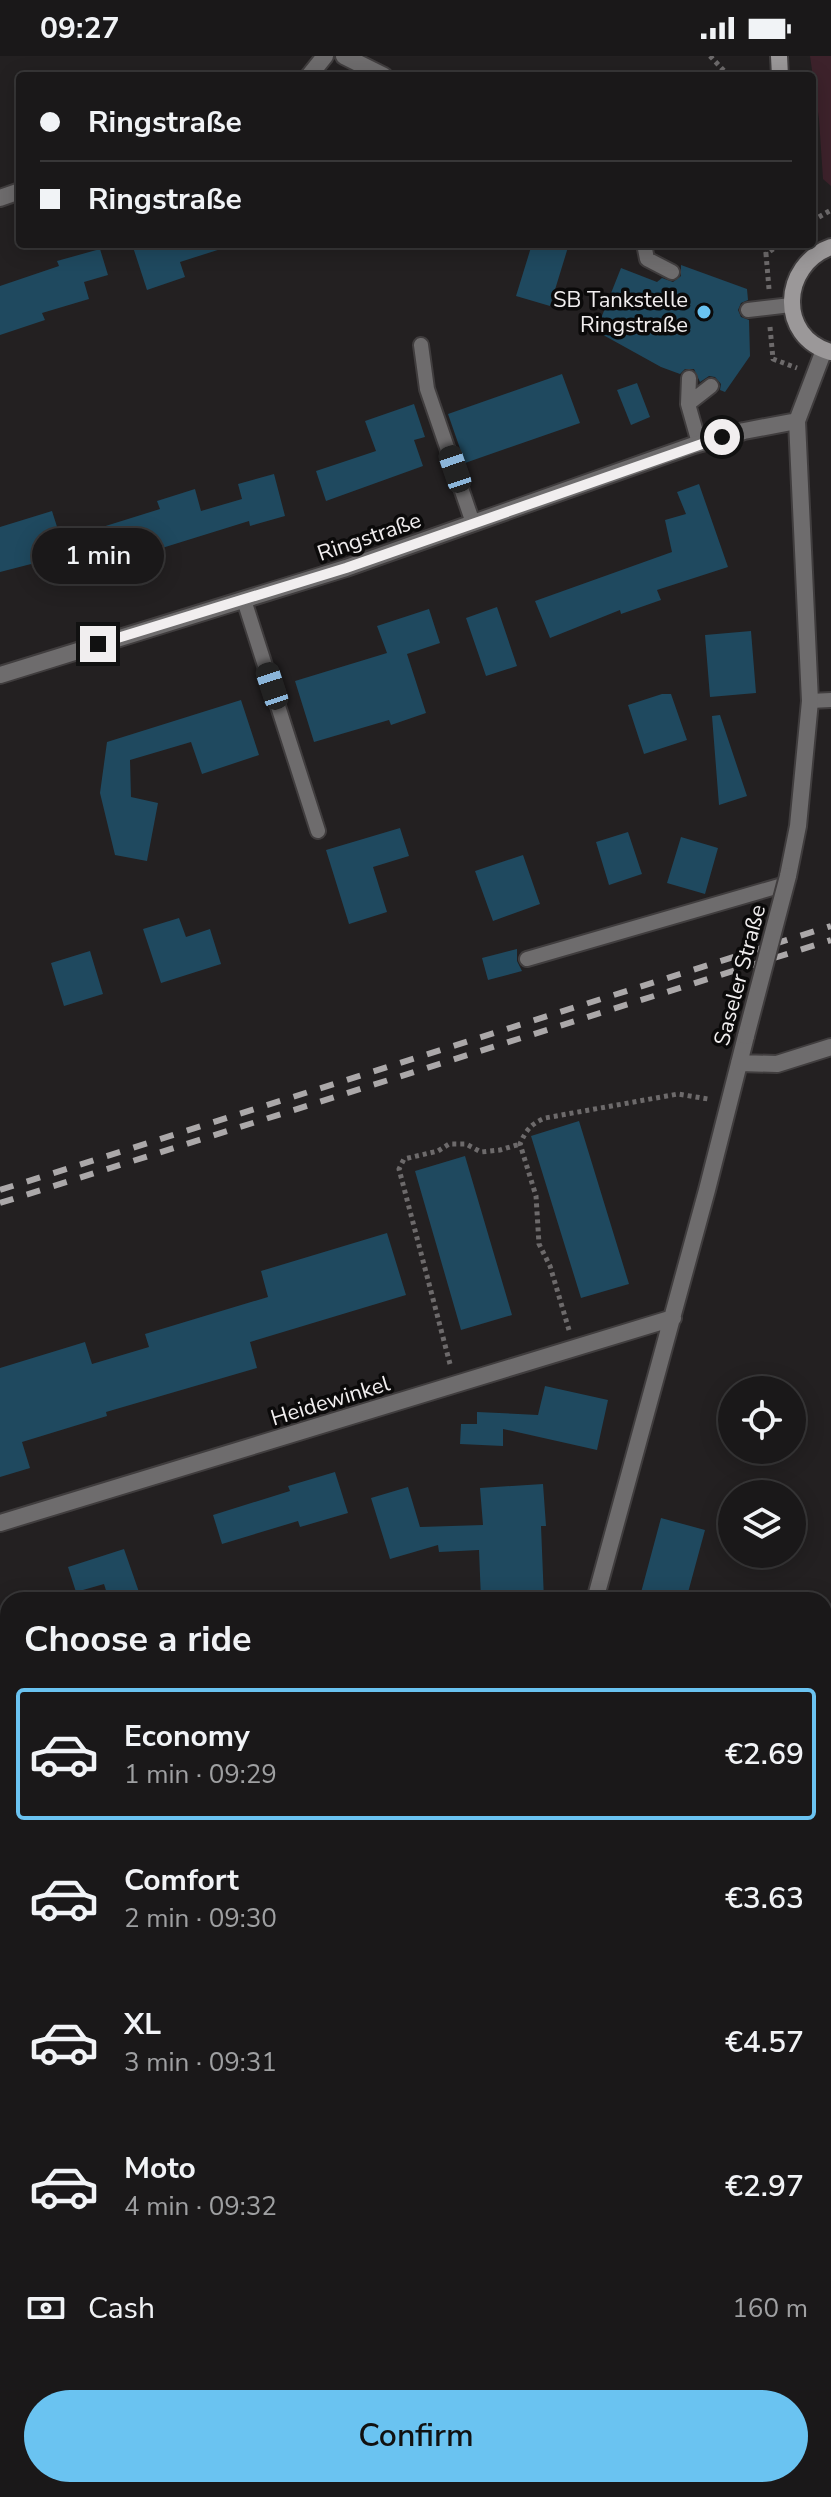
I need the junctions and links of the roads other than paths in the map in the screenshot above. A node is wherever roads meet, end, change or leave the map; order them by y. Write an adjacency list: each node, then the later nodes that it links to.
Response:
1 (325, 56): 3 (street)
2 (344, 56): 4 (street)
3 (312, 72)
4 (376, 72)
5 (821, 246): 8 (street)
6 (645, 248): 7 (lane)
7 (672, 272)
8 (791, 305): 9 (lane); 11 (street, Saseler Straße)
9 (748, 310)
10 (421, 345): 17 (lane)
11 (827, 351): 15 (street, Saseler Straße)
12 (689, 378): 14 (lane)
13 (711, 386): 14 (lane)
14 (688, 404): 16 (lane)
15 (797, 421): 16 (street, Ringstraße); 21 (street, Saseler Straße)
16 (699, 443): 17 (street, Ringstraße)
17 (473, 523): 18 (street, Ringstraße)
18 (244, 600): 19 (street, Ringstraße); 22 (lane)
19 (0, 675)
20 (831, 700): 21 (lane)
21 (810, 701): 23 (street, Saseler Straße)
22 (318, 831)
23 (787, 880): 24 (lane); 26 (street, Saseler Straße, bridge)
24 (527, 959)
25 (831, 1047): 26 (street)
26 (739, 1063): 27 (street, Saseler Straße)
27 (673, 1318): 28 (street, Heidewinkel); 29 (street, Saseler Straße)
28 (0, 1523)
29 (597, 1592)

